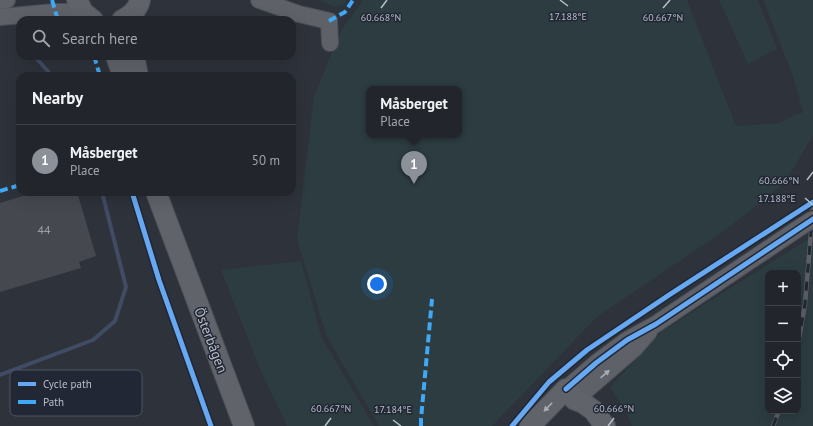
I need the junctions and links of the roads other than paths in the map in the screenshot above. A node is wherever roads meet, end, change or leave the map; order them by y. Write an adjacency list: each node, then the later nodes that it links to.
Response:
1 (7, 0): 3 (street)
2 (259, 0): 6 (street)
3 (0, 1)
4 (88, 14): 5 (street)
5 (0, 16)
6 (330, 43)
7 (117, 60): 9 (main road)
8 (135, 60): 10 (main road)
9 (121, 72)
10 (137, 72)
11 (157, 196): 14 (main road, Österbågen)
12 (166, 196): 14 (main road, Österbågen)
13 (813, 219): 15 (street, bridge)
14 (180, 259): 16 (main road, Österbågen)
15 (571, 394): 17 (main road, one-way to 17); 18 (main road); 19 (main road); 20 (main road)
16 (244, 424)
17 (530, 426)
18 (548, 426)
19 (590, 426)
20 (605, 426)

